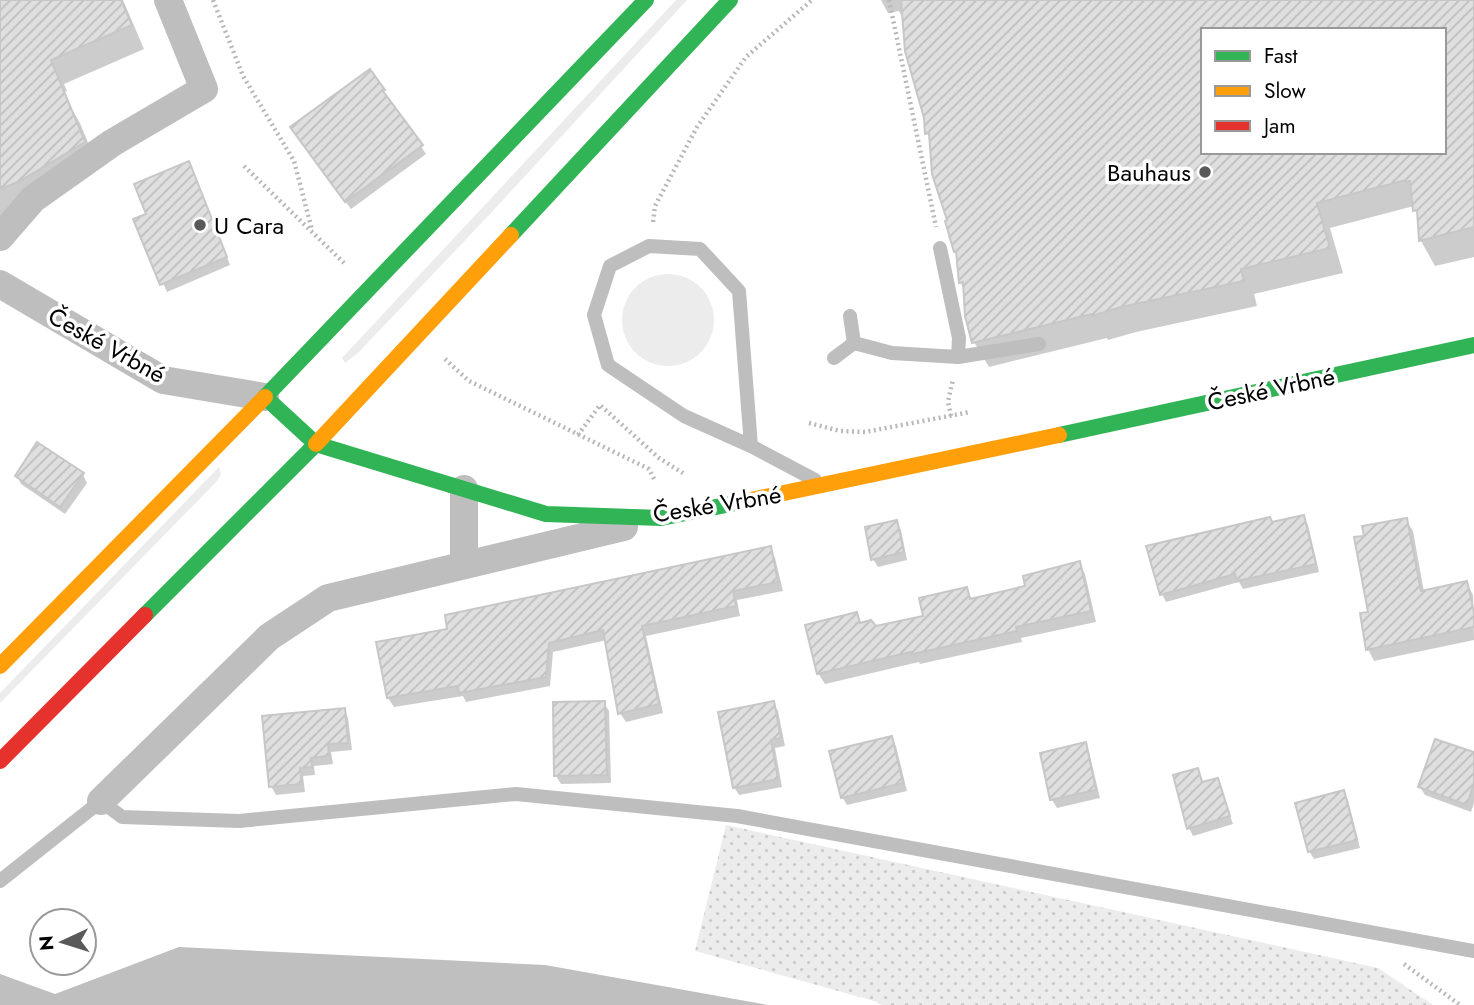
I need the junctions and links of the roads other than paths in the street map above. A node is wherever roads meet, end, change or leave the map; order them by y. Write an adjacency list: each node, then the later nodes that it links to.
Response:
1 (168, 0): 4 (street)
2 (646, 0): 13 (main road)
3 (730, 0): 14 (main road)
4 (0, 237)
5 (940, 248): 11 (lane)
6 (0, 284): 13 (street, České Vrbné)
7 (850, 316): 8 (lane)
8 (854, 343): 11 (lane); 12 (lane)
9 (1039, 344): 11 (lane)
10 (1474, 345): 16 (main road, České Vrbné)
11 (958, 357)
12 (834, 358)
13 (265, 397): 14 (main road, České Vrbné); 20 (main road)
14 (316, 444): 17 (main road, České Vrbné); 21 (main road)
15 (751, 446): 15 (lane); 16 (lane)
16 (826, 485): 18 (main road, České Vrbné)
17 (464, 489): 18 (main road, České Vrbné); 19 (street)
18 (661, 518): 19 (street)
19 (464, 564): 22 (street)
20 (0, 666)
21 (0, 761)
22 (101, 801): 23 (lane); 24 (lane)
23 (0, 881)
24 (1474, 951)

